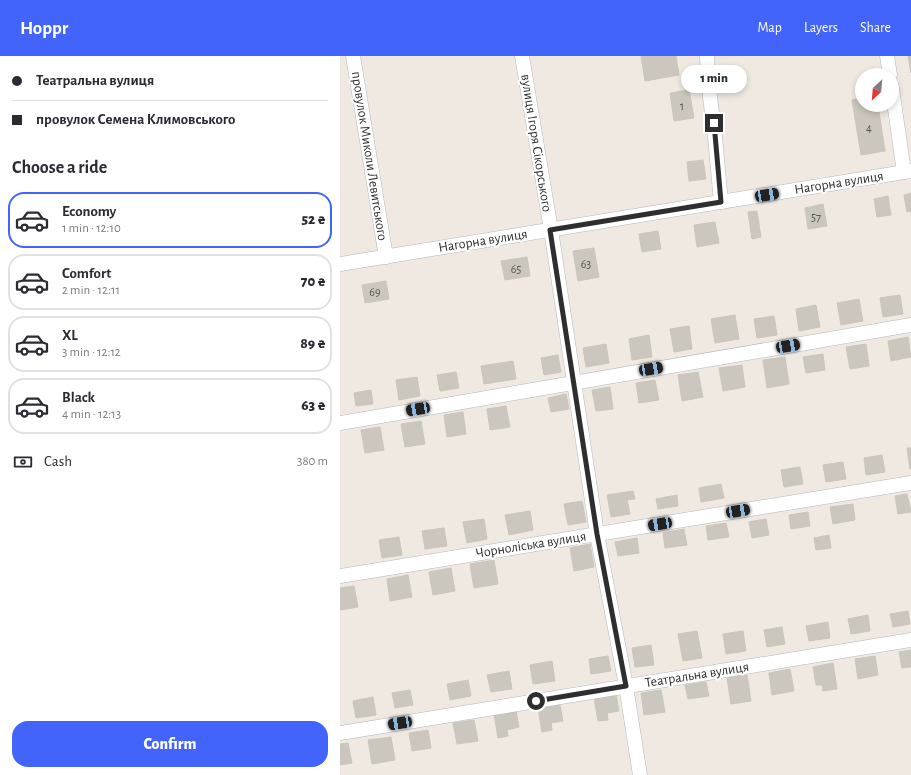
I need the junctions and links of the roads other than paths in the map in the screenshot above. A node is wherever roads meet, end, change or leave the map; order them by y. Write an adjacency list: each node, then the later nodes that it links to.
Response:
1 (353, 56): 10 (street, провулок Миколи Левитського)
2 (522, 56): 9 (street, вулиця Ігоря Сікорського)
3 (707, 56): 8 (street)
4 (887, 56): 5 (street)
5 (889, 68)
6 (897, 112): 7 (street)
7 (908, 172): 8 (street, Нагорна вулиця)
8 (721, 202): 9 (street, Нагорна вулиця)
9 (550, 230): 10 (street, Нагорна вулиця); 13 (street, вулиця Ігоря Сікорського)
10 (386, 257): 11 (street, Нагорна вулиця)
11 (340, 264)
12 (911, 325): 13 (street)
13 (574, 382): 14 (street); 16 (street, вулиця Ігоря Сікорського)
14 (340, 423)
15 (911, 483): 16 (street, Чорноліська вулиця)
16 (597, 534): 17 (street, Чорноліська вулиця); 19 (street, вулиця Ігоря Сікорського)
17 (340, 576)
18 (911, 640): 19 (street, Театральна вулиця)
19 (626, 686): 20 (street, Театральна вулиця); 21 (street, вулиця Ігоря Сікорського)
20 (340, 733)
21 (640, 775)

